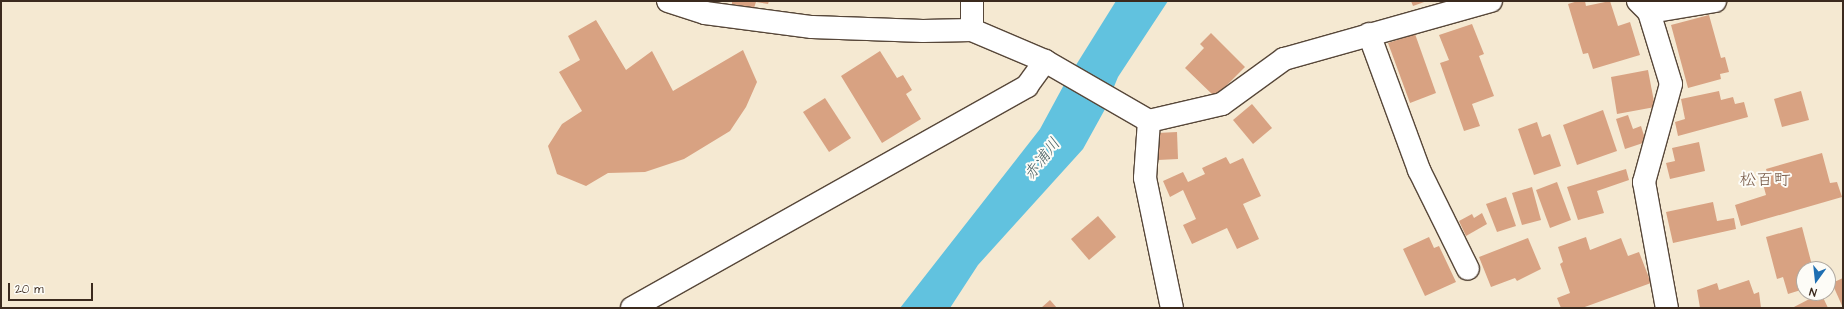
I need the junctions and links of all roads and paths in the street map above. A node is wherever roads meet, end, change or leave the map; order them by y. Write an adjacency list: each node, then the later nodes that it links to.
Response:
1 (668, 1): 6 (street)
2 (972, 1): 6 (street)
3 (1491, 1): 7 (street)
4 (1715, 1): 5 (street)
5 (1644, 7): 13 (street)
6 (972, 30): 8 (street)
7 (1369, 34): 9 (street); 10 (street)
8 (1045, 61): 9 (street); 11 (street)
9 (1149, 121): 12 (street)
10 (1468, 269)
11 (632, 308)
12 (1172, 308)
13 (1667, 308)

